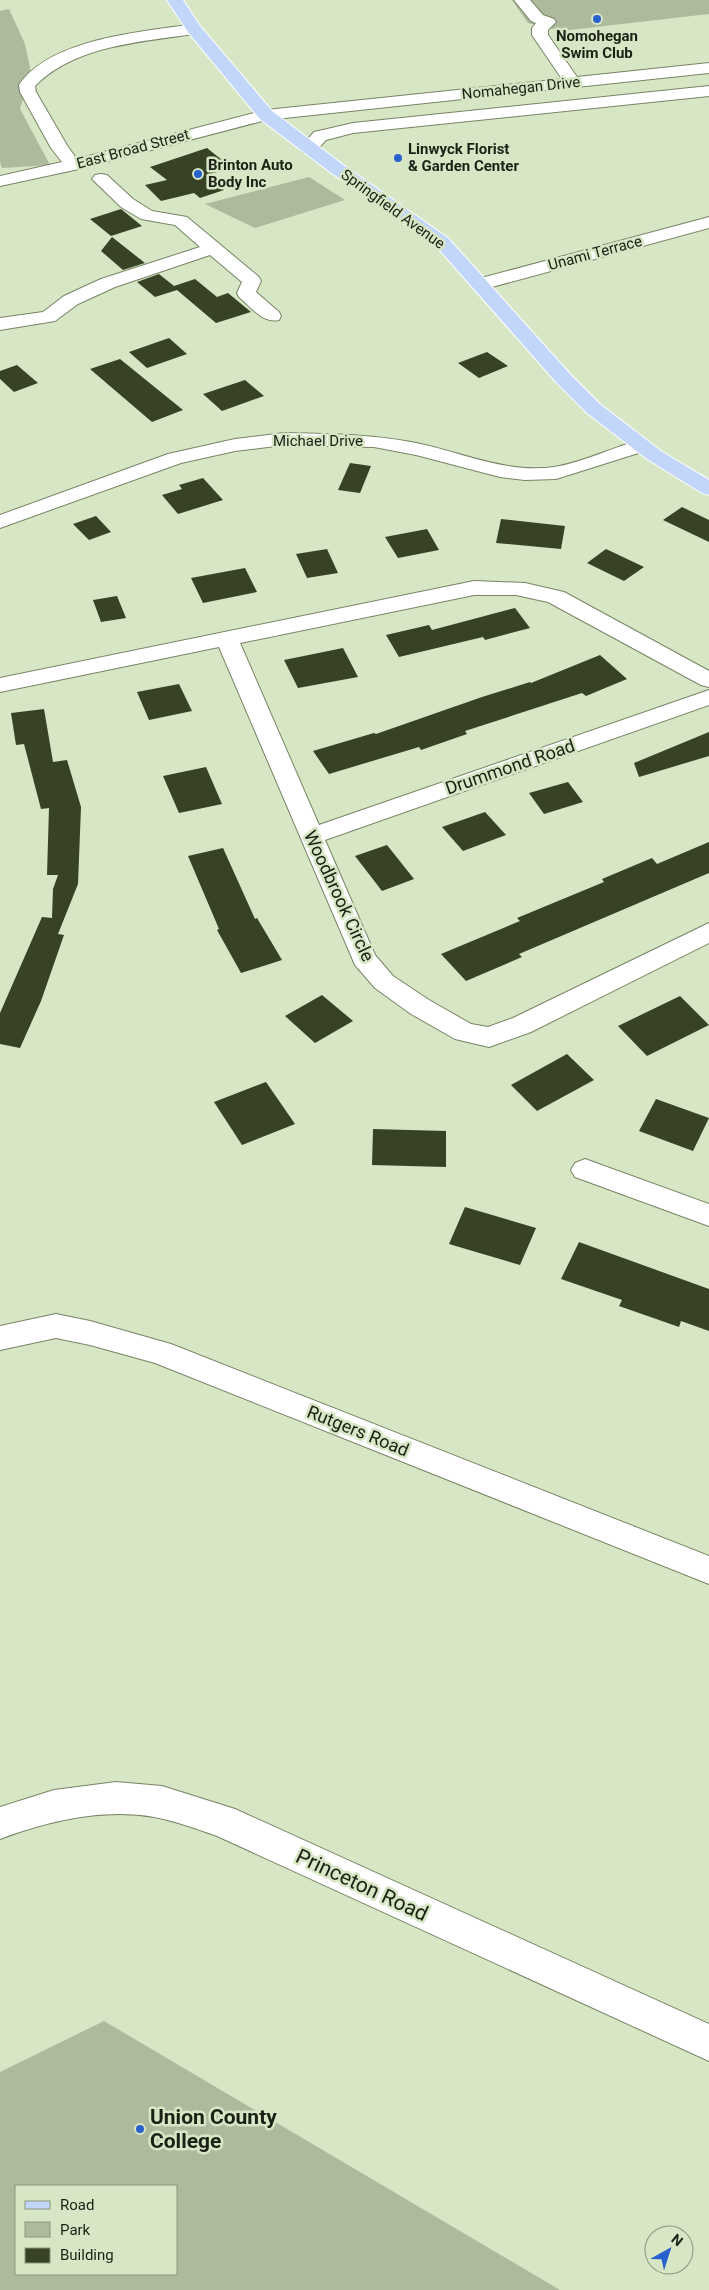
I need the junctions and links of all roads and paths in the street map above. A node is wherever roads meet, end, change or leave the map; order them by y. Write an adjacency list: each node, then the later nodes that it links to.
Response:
1 (175, 0): 3 (main road, Springfield Avenue)
2 (522, 0): 5 (street)
3 (194, 29): 8 (main road, Springfield Avenue); 12 (street)
4 (709, 68): 5 (street, Nomahegan Drive)
5 (572, 82): 7 (street, Nomahegan Drive)
6 (709, 91): 10 (street, Nomahegan Drive)
7 (333, 108): 8 (street, Nomahegan Drive); 9 (street)
8 (266, 114): 9 (street, Nomahegan Drive); 11 (main road, Springfield Avenue); 12 (street, East Broad Street)
9 (325, 123): 10 (street, Nomahegan Drive)
10 (353, 128): 11 (street, Nomahegan Drive)
11 (309, 148): 17 (main road, Springfield Avenue)
12 (73, 165): 14 (street, East Broad Street)
13 (101, 179): 16 (street)
14 (0, 181)
15 (709, 222): 17 (street, Unami Terrace)
16 (214, 248): 18 (street); 19 (street)
17 (481, 284): 20 (main road, Springfield Avenue)
18 (272, 316)
19 (0, 324)
20 (641, 446): 21 (main road, Springfield Avenue); 22 (street, Michael Drive)
21 (709, 489)
22 (0, 522)
23 (227, 639): 24 (street); 25 (street); 27 (street, Woodbrook Circle)
24 (709, 680)
25 (0, 685)
26 (709, 697): 27 (street, Drummond Road)
27 (311, 836): 28 (street, Woodbrook Circle)
28 (709, 932)
29 (585, 1170): 30 (street)
30 (709, 1215)
31 (0, 1338): 32 (street, Rutgers Road)
32 (709, 1570)
33 (0, 1823): 34 (street, Princeton Road)
34 (709, 2043)

